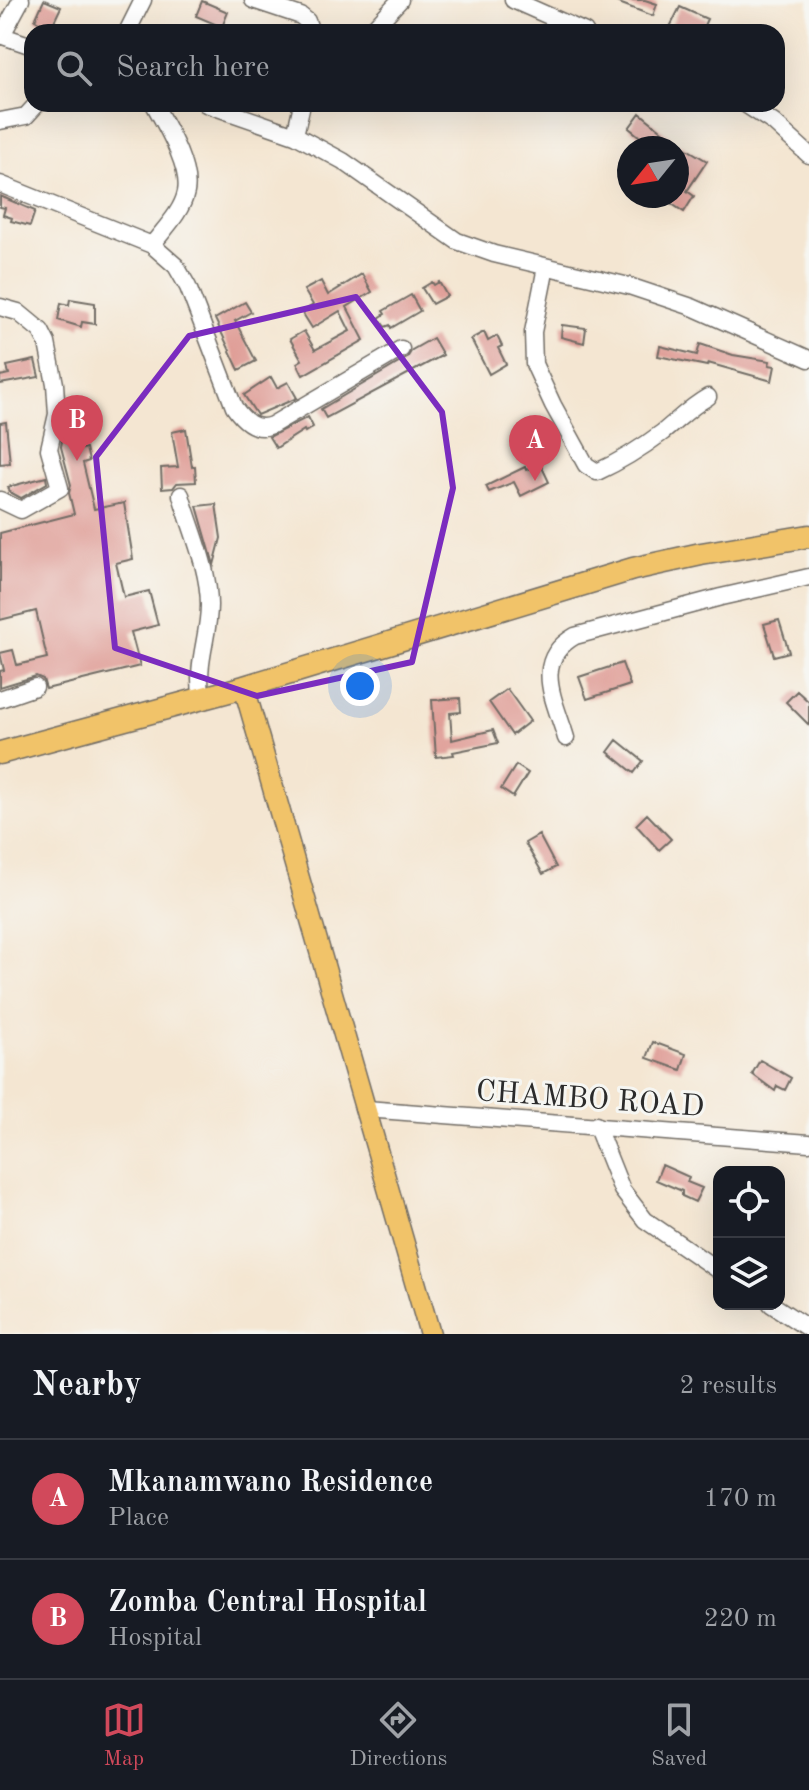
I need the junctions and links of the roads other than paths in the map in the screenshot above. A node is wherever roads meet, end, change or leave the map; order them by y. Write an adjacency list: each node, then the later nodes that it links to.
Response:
1 (21, 0): 10 (street)
2 (143, 0): 6 (street)
3 (253, 0): 7 (street)
4 (400, 0): 8 (street)
5 (513, 0): 9 (street)
6 (131, 24)
7 (308, 24)
8 (378, 24)
9 (567, 24)
10 (1, 35): 11 (street)
11 (24, 43)
12 (30, 112): 17 (street)
13 (158, 112): 21 (street)
14 (229, 112): 18 (street)
15 (301, 112): 18 (street)
16 (757, 112): 19 (street)
17 (0, 121)
18 (295, 135): 22 (street)
19 (809, 155)
20 (0, 184): 21 (street)
21 (152, 245): 24 (street)
22 (546, 267): 25 (street); 26 (street)
23 (0, 307): 28 (street)
24 (401, 349)
25 (809, 359)
26 (708, 397)
27 (181, 495): 34 (street)
28 (0, 500)
29 (809, 536): 32 (highway)
30 (809, 577): 35 (street)
31 (35, 687): 33 (street)
32 (244, 687): 34 (highway); 37 (main road)
33 (0, 699)
34 (202, 699): 36 (highway)
35 (566, 738)
36 (0, 753)
37 (366, 1109): 38 (street, CHAMBO ROAD); 43 (main road)
38 (596, 1125): 39 (street, CHAMBO ROAD); 40 (street)
39 (809, 1143)
40 (713, 1267)
41 (780, 1310): 42 (street)
42 (809, 1329)
43 (430, 1334)

